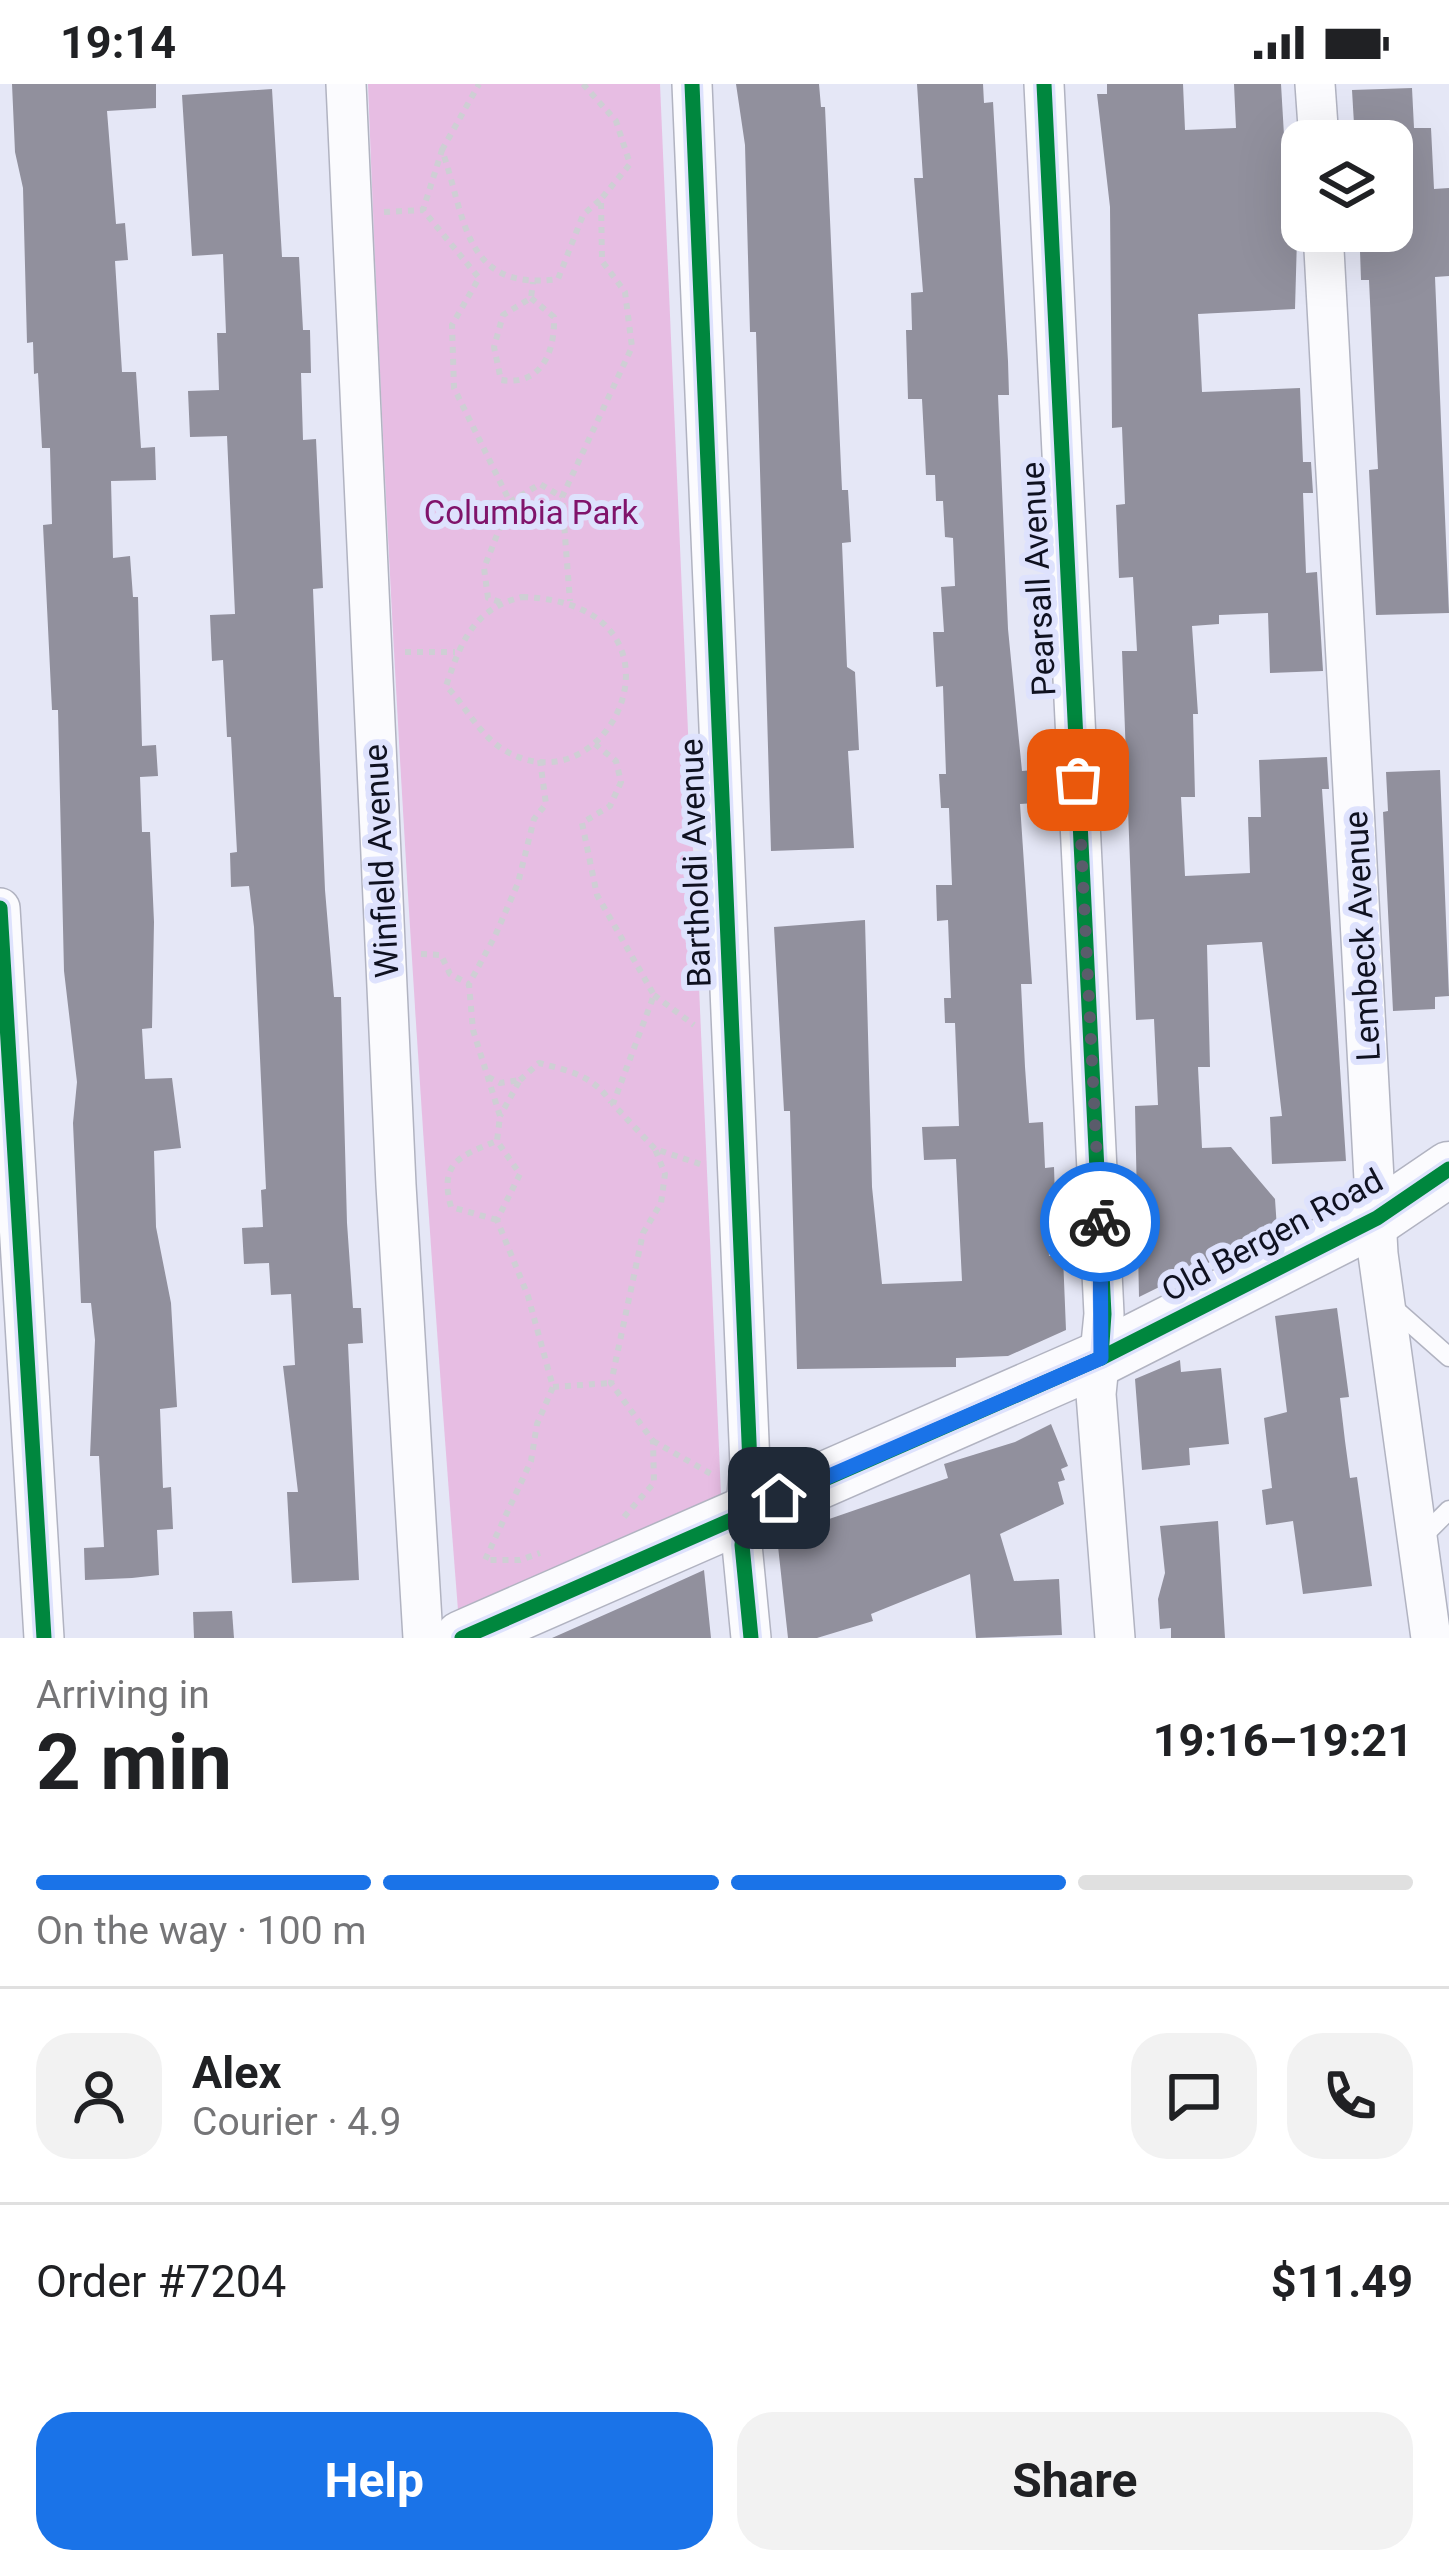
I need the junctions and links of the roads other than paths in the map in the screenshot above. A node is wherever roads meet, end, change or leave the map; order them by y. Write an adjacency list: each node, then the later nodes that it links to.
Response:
1 (346, 84): 17 (street, Winfield Avenue)
2 (692, 84): 13 (street, Bartholdi Avenue)
3 (1045, 84): 12 (street, Pearsall Avenue)
4 (1316, 84): 5 (street)
5 (1317, 120)
6 (1325, 252): 9 (street, Lembeck Avenue)
7 (0, 908): 16 (street)
8 (1449, 1169): 9 (main road, Old Bergen Road)
9 (1377, 1218): 10 (street, Lembeck Avenue); 12 (main road, Old Bergen Road)
10 (1385, 1302): 11 (lane); 15 (street, Lembeck Avenue)
11 (1449, 1357)
12 (1101, 1358): 13 (main road, Old Bergen Road); 20 (street, Pearsall Avenue)
13 (736, 1495): 18 (main road, Old Bergen Road); 19 (street, Bartholdi Avenue)
14 (1449, 1510): 15 (lane)
15 (1418, 1542): 21 (street, Lembeck Avenue)
16 (44, 1638)
17 (422, 1638)
18 (463, 1638)
19 (751, 1638)
20 (1115, 1638)
21 (1431, 1638)

